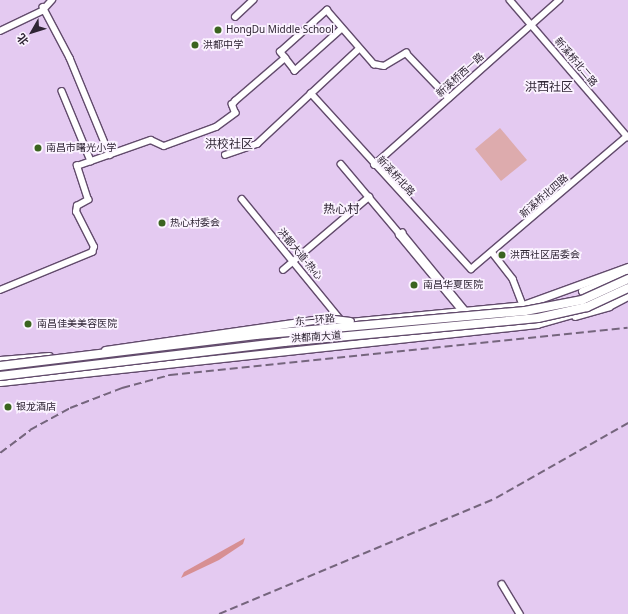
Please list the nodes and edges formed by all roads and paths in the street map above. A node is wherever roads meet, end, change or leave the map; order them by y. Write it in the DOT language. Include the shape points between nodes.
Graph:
graph roads {
  1 [pos="52,0"];
  2 [pos="253,0"];
  3 [pos="510,0"];
  4 [pos="559,0"];
  5 [pos="43,7"];
  6 [pos="235,17"];
  7 [pos="532,24"];
  8 [pos="342,30"];
  9 [pos="0,31"];
  10 [pos="359,49"];
  11 [pos="285,58"];
  12 [pos="62,91"];
  13 [pos="311,93"];
  14 [pos="449,98"];
  15 [pos="628,136"];
  16 [pos="110,155"];
  17 [pos="225,155"];
  18 [pos="91,161"];
  19 [pos="341,164"];
  20 [pos="374,165"];
  21 [pos="369,197"];
  22 [pos="242,199"];
  23 [pos="492,252"];
  24 [pos="294,260"];
  25 [pos="628,267"];
  26 [pos="471,269"];
  27 [pos="283,270"];
  28 [pos="628,273"];
  29 [pos="628,279"];
  30 [pos="628,289"];
  31 [pos="0,290"];
  32 [pos="628,296"];
  33 [pos="525,304"];
  34 [pos="609,306"];
  35 [pos="463,310"];
  36 [pos="346,321"];
  37 [pos="538,324"];
  38 [pos="0,360"];
  39 [pos="45,362"];
  40 [pos="0,365"];
  41 [pos="1,380"];
  42 [pos="502,584"];
  43 [pos="520,614"];
  1 -- 5 [label="street"];
  2 -- 6 [label="street"];
  3 -- 7 [label="street, 新溪桥北二路"];
  4 -- 7 [label="street, 新溪桥西一路"];
  5 -- 9 [label="street" via="42,11"];
  5 -- 16 [label="street" via="70,58"];
  7 -- 14 [label="street, 新溪桥西一路"];
  7 -- 15 [label="street, 新溪桥北二路"];
  8 -- 10 [label="street"];
  8 -- 11 [label="street" via="296,71"];
  8 -- 11 [label="street" via="326,10 280,52"];
  10 -- 13 [label="street"];
  10 -- 14 [label="street" via="377,66 384,66 401,53 407,54"];
  11 -- 16 [label="street" via="235,101 232,105 235,113 216,127 164,146 152,140"];
  12 -- 18 [label="street"];
  13 -- 17 [label="street" via="257,144"];
  13 -- 20 [label="street, 新溪桥北路"];
  14 -- 20 [label="street, 新溪桥西一路"];
  15 -- 23 [label="street, 新溪桥北四路"];
  16 -- 18 [label="street"];
  18 -- 31 [label="street" via="76,168 88,200 76,209 94,247 92,252"];
  19 -- 21 [label="street"];
  20 -- 26 [label="street, 新溪桥北路"];
  21 -- 24 [label="street"];
  21 -- 35 [label="street"];
  22 -- 24 [label="street, 洪都大道-热心"];
  23 -- 26 [label="street, 新溪桥北四路"];
  23 -- 33 [label="street" via="513,279"];
  24 -- 27 [label="street"];
  24 -- 36 [label="street, 洪都大道-热心"];
  25 -- 33 [label="main road, 洪都南大道"];
  28 -- 33 [label="main road" via="558,300"];
  29 -- 39 [label="highway, 东一环路, bridge" via="582,300 525,311 256,336"];
  30 -- 37 [label="main road, 洪都南大道" via="578,313"];
  30 -- 41 [label="highway, 东一环路, bridge" via="587,307 538,318 284,342"];
  32 -- 34 [label="highway"];
  33 -- 35 [label="main road, 洪都南大道"];
  34 -- 37 [label="main road"];
  35 -- 36 [label="main road, 洪都南大道"];
  36 -- 38 [label="main road, 洪都南大道" via="109,352"];
  36 -- 39 [label="main road, bridge" via="311,320 124,346"];
  37 -- 41 [label="main road, 洪都南大道"];
  39 -- 40 [label="highway, 东一环路, bridge"];
  40 -- 41 [label="street"];
  42 -- 43 [label="street"];
}
